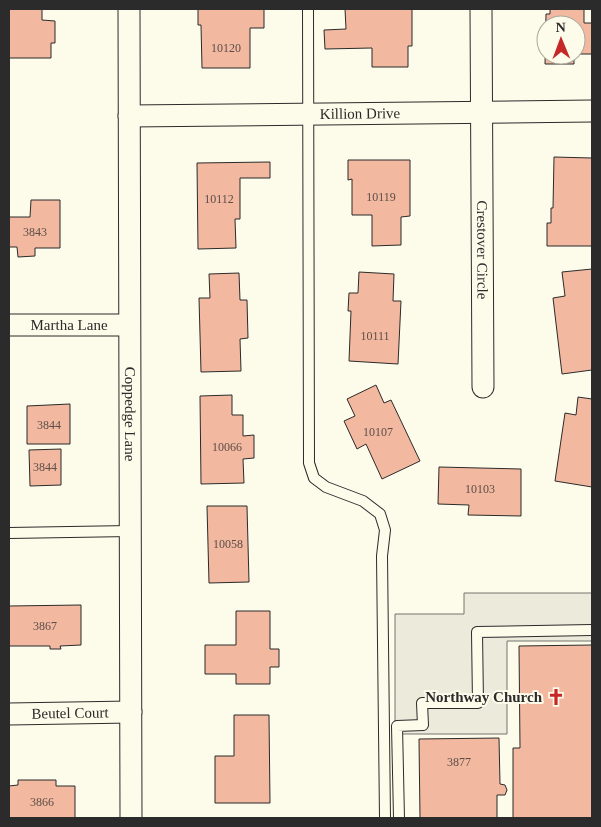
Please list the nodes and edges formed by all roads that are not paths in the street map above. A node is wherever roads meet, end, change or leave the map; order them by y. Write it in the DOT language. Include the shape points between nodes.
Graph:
graph roads {
  1 [pos="128,9"];
  2 [pos="308,9"];
  3 [pos="481,9"];
  4 [pos="592,111"];
  5 [pos="481,112"];
  6 [pos="308,114"];
  7 [pos="129,116"];
  8 [pos="9,325"];
  9 [pos="130,325"];
  10 [pos="483,387"];
  11 [pos="130,531"];
  12 [pos="9,533"];
  13 [pos="592,630"];
  14 [pos="131,712"];
  15 [pos="9,714"];
  16 [pos="131,818"];
  17 [pos="385,818"];
  18 [pos="399,818"];
  1 -- 7 [label="street, Coppedge Lane"];
  2 -- 6 [label="lane"];
  3 -- 5 [label="street, Crestover Circle"];
  4 -- 5 [label="street, Killion Drive"];
  5 -- 6 [label="street, Killion Drive"];
  5 -- 10 [label="street, Crestover Circle"];
  6 -- 7 [label="street, Killion Drive"];
  6 -- 17 [label="lane" via="309,462 314,478 326,487 363,501 380,514 385,530 382,556"];
  7 -- 9 [label="street, Coppedge Lane"];
  8 -- 9 [label="street, Martha Lane"];
  9 -- 11 [label="street, Coppedge Lane"];
  11 -- 12 [label="lane"];
  11 -- 14 [label="street, Coppedge Lane"];
  13 -- 18 [label="lane" via="477,632 478,702 422,704 423,726 397,726"];
  14 -- 15 [label="street, Beutel Court"];
  14 -- 16 [label="street, Coppedge Lane"];
}
